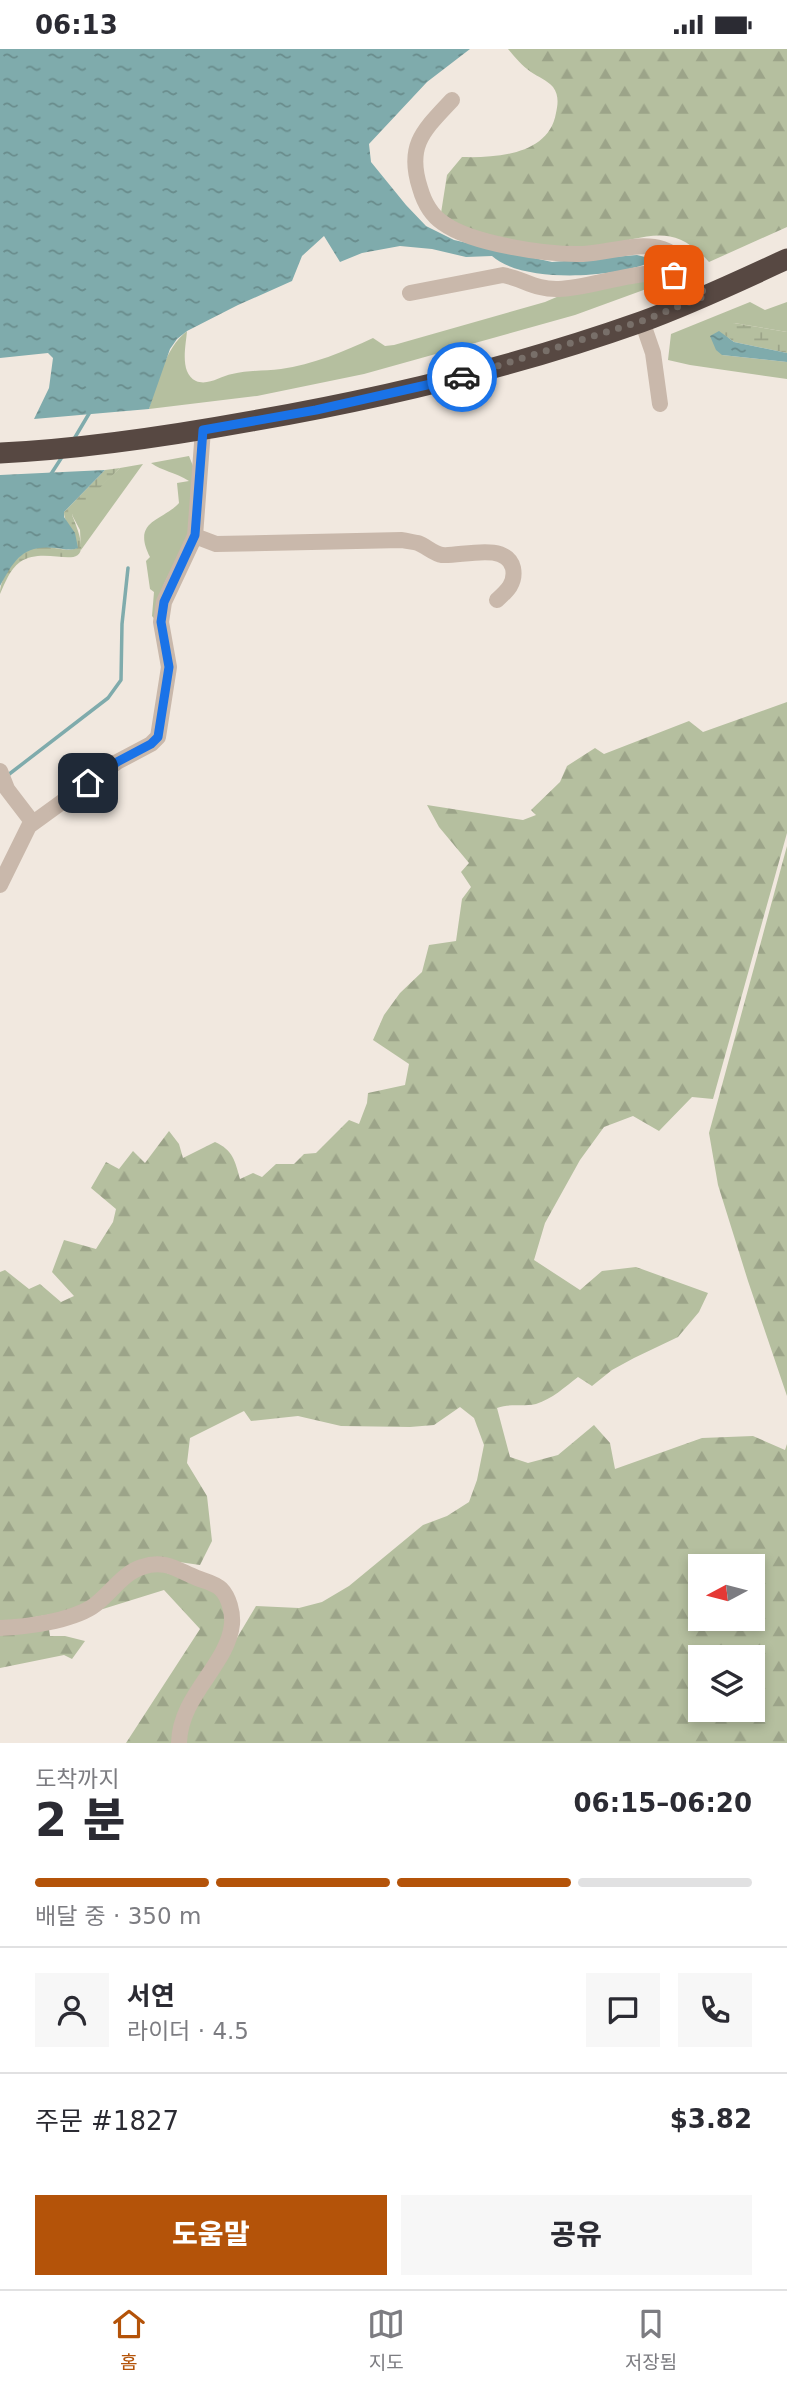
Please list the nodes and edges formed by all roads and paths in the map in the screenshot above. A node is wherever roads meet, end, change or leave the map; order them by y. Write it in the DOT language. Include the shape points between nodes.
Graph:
graph roads {
  1 [pos="452,100"];
  2 [pos="787,259"];
  3 [pos="691,280"];
  4 [pos="410,293"];
  5 [pos="707,295"];
  6 [pos="642,321"];
  7 [pos="660,404"];
  8 [pos="203,430"];
  9 [pos="0,453"];
  10 [pos="195,535"];
  11 [pos="497,600"];
  12 [pos="0,771"];
  13 [pos="33,823"];
  14 [pos="0,885"];
  15 [pos="0,1628"];
  16 [pos="179,1743"];
  1 -- 3 [label="street" via="425,128 414,169 431,213 441,222 455,231 551,254 661,248 672,253"];
  2 -- 5 [label="highway"];
  3 -- 4 [label="street" via="653,272 540,289 503,275"];
  3 -- 5 [label="street"];
  5 -- 6 [label="highway"];
  6 -- 7 [label="street" via="653,353"];
  6 -- 8 [label="highway" via="475,374"];
  8 -- 9 [label="highway"];
  8 -- 10 [label="street"];
  10 -- 11 [label="street" via="216,544 401,540 441,555 489,552 512,563 514,573 512,583"];
  10 -- 13 [label="street" via="164,602 161,622 169,667 158,737"];
  12 -- 13 [label="street" via="7,789"];
  13 -- 14 [label="street"];
  15 -- 16 [label="street" via="70,1618 93,1607 140,1567 149,1565 178,1568 221,1588 232,1624 225,1649 179,1728"];
}
